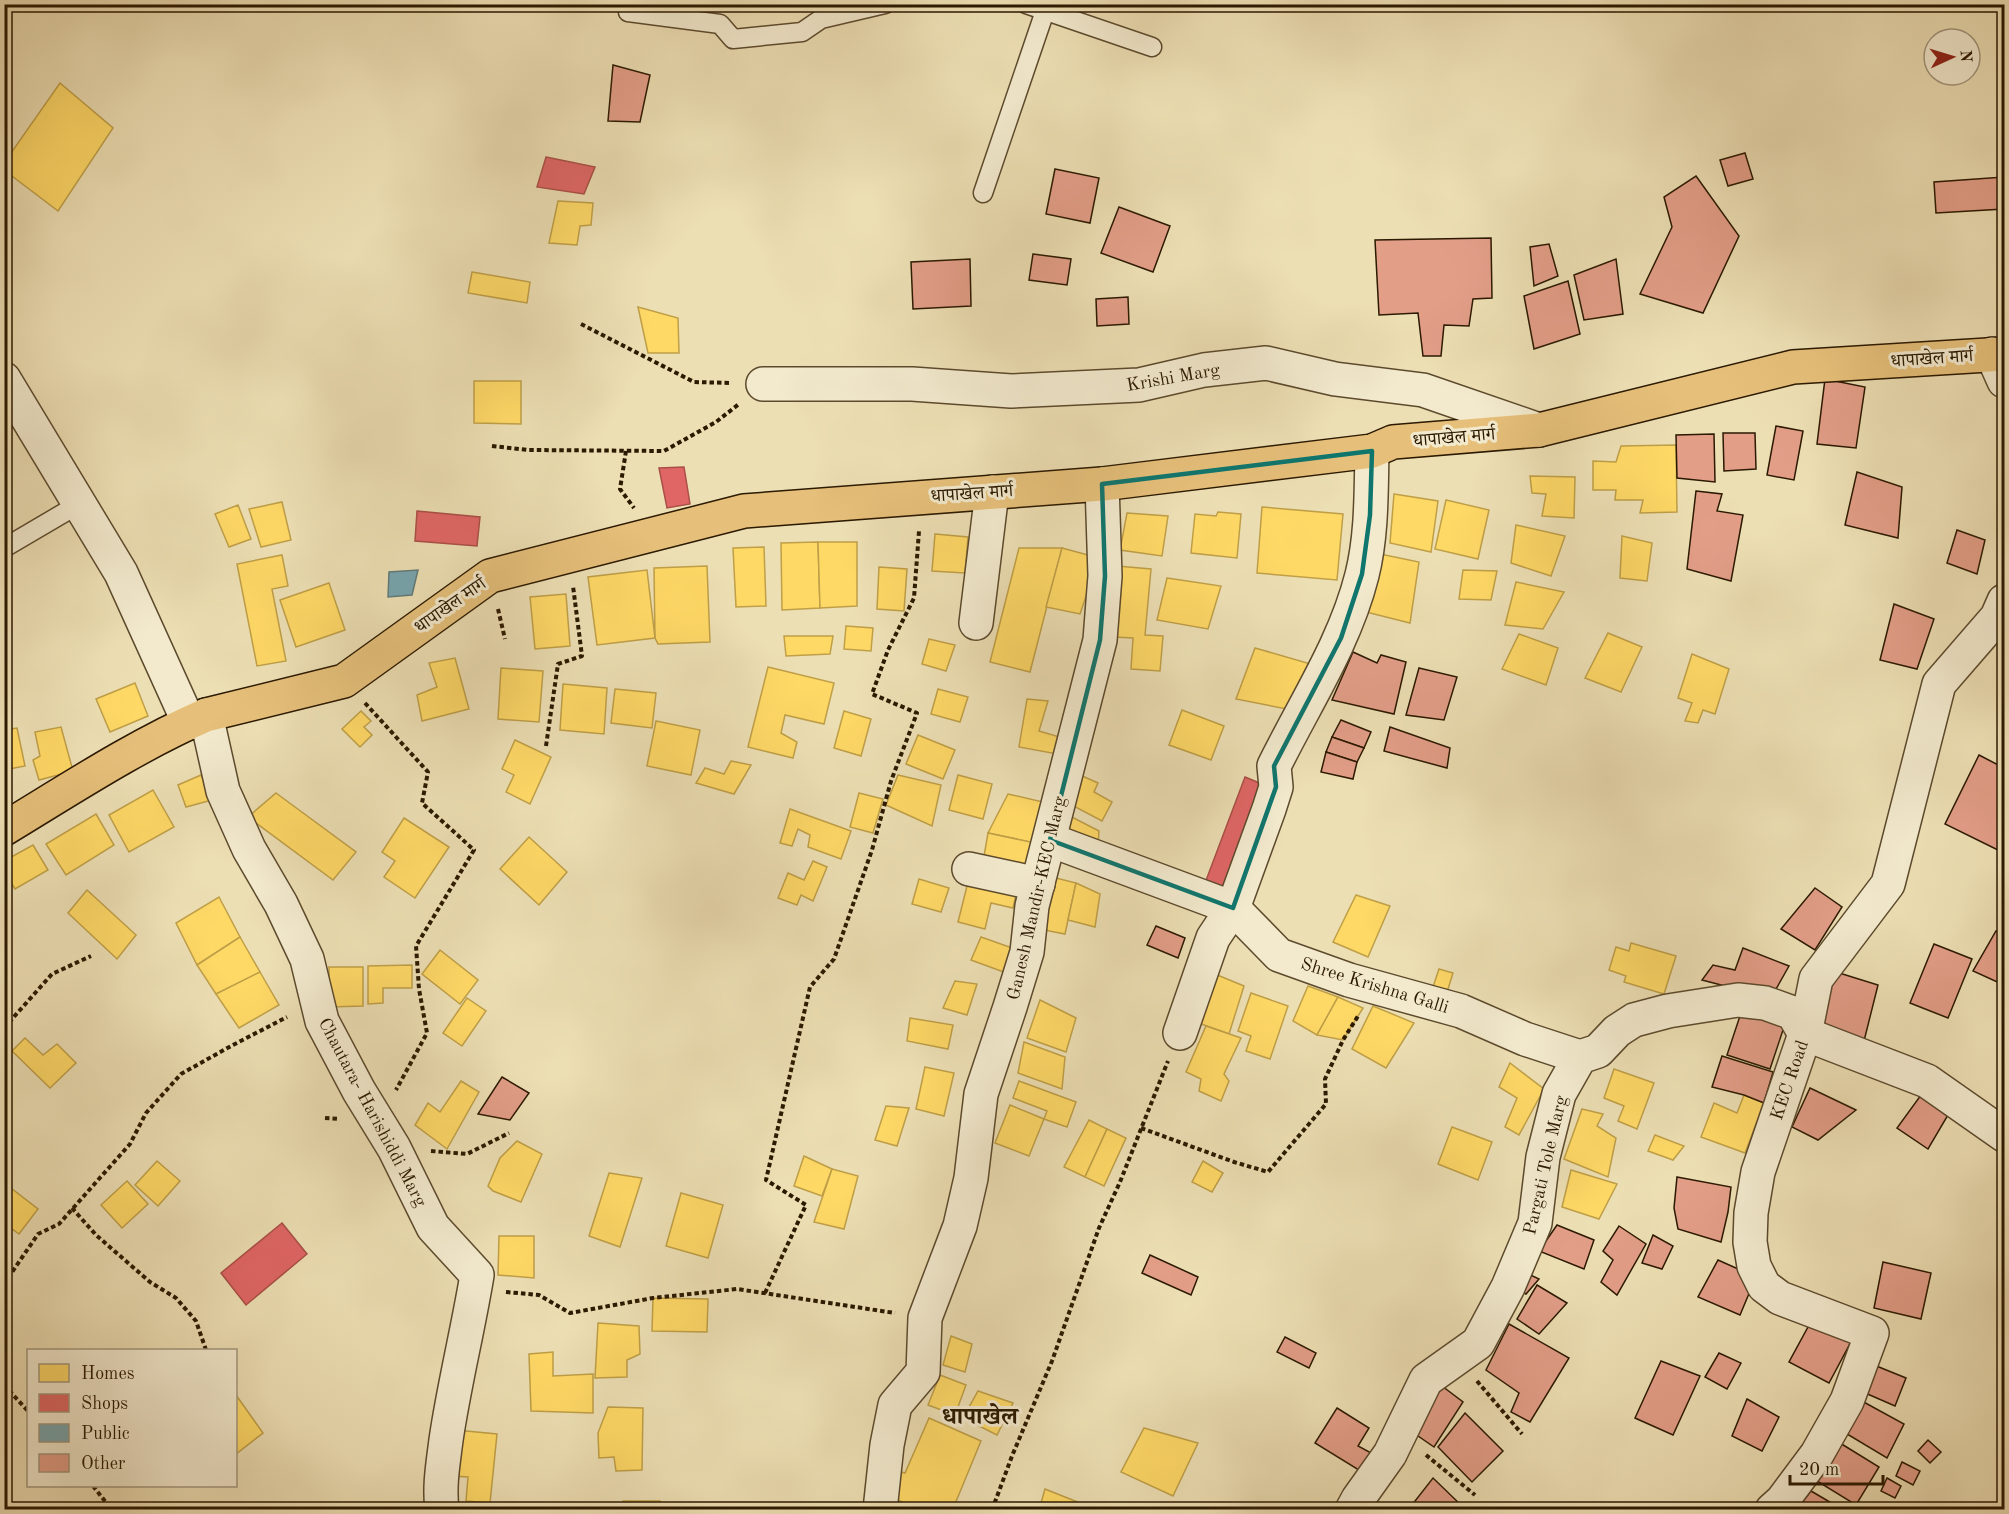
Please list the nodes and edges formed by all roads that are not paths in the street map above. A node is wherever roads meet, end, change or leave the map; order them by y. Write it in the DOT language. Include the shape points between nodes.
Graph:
graph roads {
  1 [pos="630,4"];
  2 [pos="885,4"];
  3 [pos="1026,4"];
  4 [pos="1045,11"];
  5 [pos="1152,47"];
  6 [pos="983,194"];
  7 [pos="2000,363"];
  8 [pos="4,379"];
  9 [pos="763,384"];
  10 [pos="1539,430"];
  11 [pos="1372,452"];
  12 [pos="1102,484"];
  13 [pos="992,492"];
  14 [pos="79,504"];
  15 [pos="4,548"];
  16 [pos="2004,601"];
  17 [pos="976,623"];
  18 [pos="197,719"];
  19 [pos="4,829"];
  20 [pos="1050,840"];
  21 [pos="969,869"];
  22 [pos="1038,884"];
  23 [pos="1233,908"];
  24 [pos="1180,1033"];
  25 [pos="1805,1034"];
  26 [pos="1580,1057"];
  27 [pos="2004,1135"];
  28 [pos="442,1509"];
  29 [pos="880,1509"];
  30 [pos="1352,1509"];
  31 [pos="1772,1509"];
  1 -- 2 [label="lane" via="628,12 720,24 733,39 802,32 821,19"];
  3 -- 4 [label="lane"];
  4 -- 5 [label="lane"];
  4 -- 6 [label="lane"];
  7 -- 10 [label="main road, धापाखेल मार्ग" via="1793,367"];
  8 -- 14 [label="street, Chautara- Harishiddi Marg"];
  9 -- 10 [label="street, Krishi Marg" via="912,384 1011,391 1139,385 1204,370 1266,363 1335,380 1423,390"];
  10 -- 11 [label="main road, धापाखेल मार्ग" via="1394,442"];
  11 -- 12 [label="main road, धापाखेल मार्ग"];
  11 -- 23 [label="street" via="1371,515 1362,574 1341,638 1274,766 1276,787"];
  12 -- 13 [label="main road, धापाखेल मार्ग"];
  12 -- 20 [label="street, Ganesh Mandir-KEC Marg" via="1105,576 1100,640"];
  13 -- 17 [label="street"];
  13 -- 18 [label="main road, धापाखेल मार्ग" via="744,511 490,576 344,681"];
  14 -- 15 [label="lane"];
  14 -- 18 [label="street, Chautara- Harishiddi Marg" via="121,573"];
  16 -- 25 [label="street, KEC Road" via="1997,617 1940,684 1888,884 1816,979"];
  18 -- 19 [label="main road, धापाखेल मार्ग" via="118,759"];
  18 -- 28 [label="street, Chautara- Harishiddi Marg" via="249,849 307,959 322,1021 394,1148 433,1227 477,1275 451,1406 440,1490"];
  20 -- 22 [label="street, Ganesh Mandir-KEC Marg"];
  20 -- 23 [label="street, Shree Krishna Galli"];
  21 -- 22 [label="street"];
  22 -- 29 [label="street, Ganesh Mandir-KEC Marg" via="1027,952 981,1094 971,1178 960,1226 925,1318 923,1372 895,1405"];
  23 -- 24 [label="street" via="1213,938"];
  23 -- 26 [label="street, Shree Krishna Galli" via="1279,955 1349,980 1461,1011 1525,1039"];
  25 -- 26 [label="street" via="1792,1013 1765,1003 1738,1000 1634,1020 1598,1051"];
  25 -- 27 [label="street" via="1927,1081"];
  25 -- 31 [label="street, KEC Road" via="1758,1172 1751,1213 1754,1266 1764,1286 1780,1298 1872,1333 1847,1401 1816,1454"];
  26 -- 30 [label="street, Pargati Tole Marg" via="1558,1094 1543,1157 1535,1223 1508,1287 1478,1343 1426,1380 1390,1454"];
}
